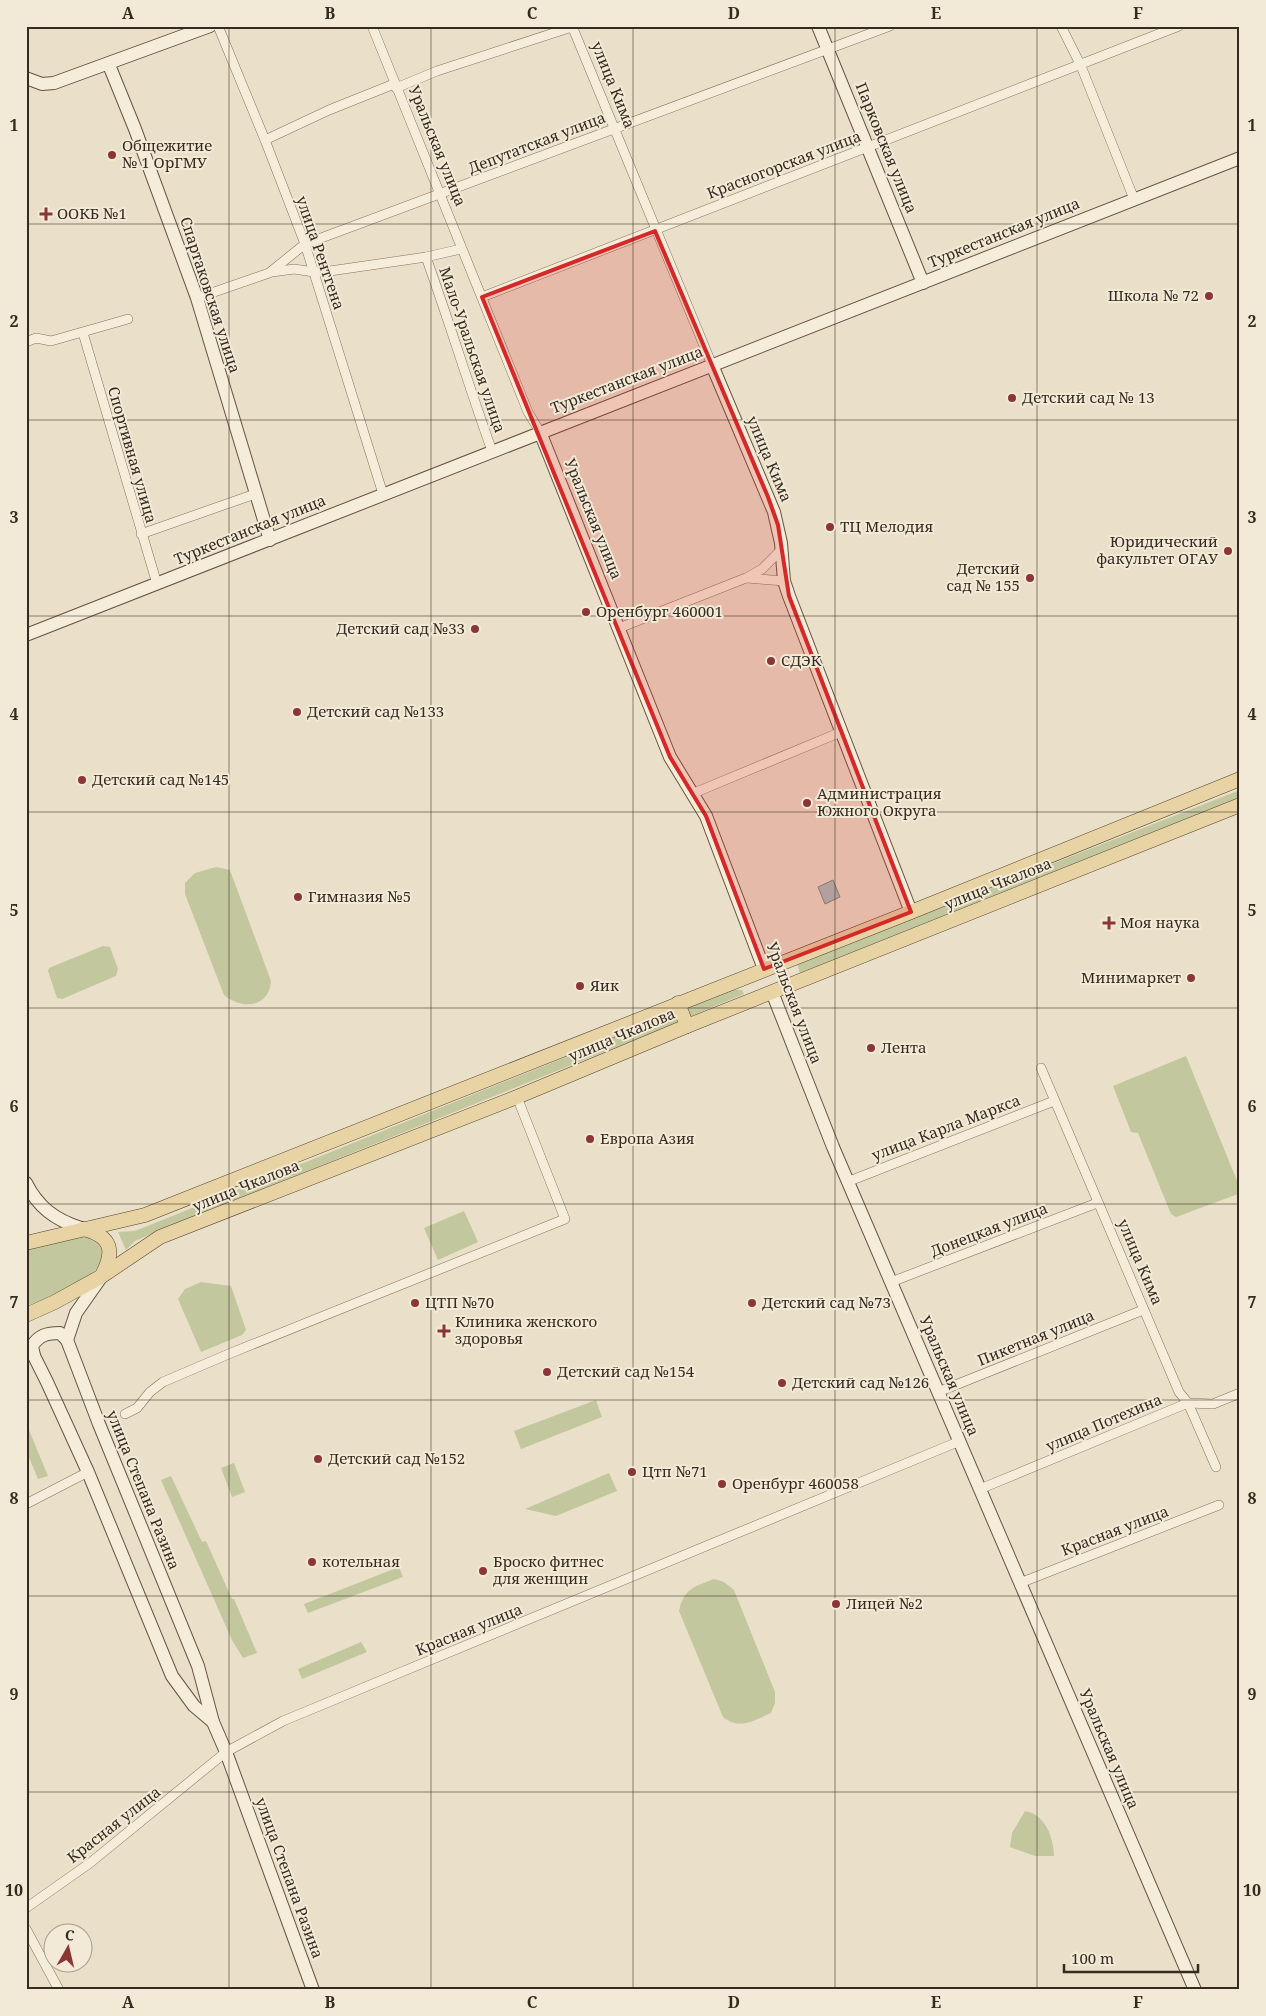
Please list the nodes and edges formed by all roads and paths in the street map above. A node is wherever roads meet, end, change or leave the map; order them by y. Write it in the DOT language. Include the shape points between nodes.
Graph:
graph roads {
  1 [pos="210,26"];
  2 [pos="218,26"];
  3 [pos="372,26"];
  4 [pos="818,26"];
  5 [pos="890,26"];
  6 [pos="1061,26"];
  7 [pos="1179,26"];
  8 [pos="572,27"];
  9 [pos="828,50"];
  10 [pos="109,64"];
  11 [pos="1081,66"];
  12 [pos="26,78"];
  13 [pos="395,86"];
  14 [pos="613,129"];
  15 [pos="265,140"];
  16 [pos="868,147"];
  17 [pos="1240,158"];
  18 [pos="440,195"];
  19 [pos="1134,199"];
  20 [pos="655,231"];
  21 [pos="305,244"];
  22 [pos="461,249"];
  23 [pos="426,257"];
  24 [pos="314,272"];
  25 [pos="269,273"];
  26 [pos="923,283"];
  27 [pos="197,298"];
  28 [pos="482,298"];
  29 [pos="128,319"];
  30 [pos="82,333"];
  31 [pos="26,342"];
  32 [pos="712,365"];
  33 [pos="540,432"];
  34 [pos="492,451"];
  35 [pos="255,494"];
  36 [pos="383,494"];
  37 [pos="141,534"];
  38 [pos="270,540"];
  39 [pos="782,550"];
  40 [pos="746,578"];
  41 [pos="784,581"];
  42 [pos="157,584"];
  43 [pos="619,628"];
  44 [pos="27,633"];
  45 [pos="841,732"];
  46 [pos="1240,779"];
  47 [pos="694,793"];
  48 [pos="1240,805"];
  49 [pos="911,912"];
  50 [pos="764,969"];
  51 [pos="772,992"];
  52 [pos="678,1003"];
  53 [pos="687,1026"];
  54 [pos="1041,1068"];
  55 [pos="516,1097"];
  56 [pos="1054,1101"];
  57 [pos="26,1182"];
  58 [pos="848,1182"];
  59 [pos="1097,1203"];
  60 [pos="81,1228"];
  61 [pos="26,1243"];
  62 [pos="102,1276"];
  63 [pos="891,1282"];
  64 [pos="1143,1310"];
  65 [pos="26,1315"];
  66 [pos="68,1340"];
  67 [pos="30,1354"];
  68 [pos="938,1392"];
  69 [pos="1240,1393"];
  70 [pos="1188,1403"];
  71 [pos="125,1414"];
  72 [pos="960,1441"];
  73 [pos="1216,1467"];
  74 [pos="88,1472"];
  75 [pos="980,1489"];
  76 [pos="26,1504"];
  77 [pos="1220,1505"];
  78 [pos="1020,1583"];
  79 [pos="213,1722"];
  80 [pos="226,1752"];
  81 [pos="26,1908"];
  82 [pos="26,1929"];
  83 [pos="58,1989"];
  84 [pos="313,1990"];
  85 [pos="1195,1990"];
  1 -- 10 [label="street"];
  2 -- 15 [label="street, улица Рентгена"];
  3 -- 13 [label="street, Уральская улица"];
  4 -- 9 [label="street, Парковская улица"];
  5 -- 9 [label="street, Депутатская улица"];
  6 -- 11 [label="street"];
  7 -- 11 [label="street, Красногорская улица"];
  8 -- 13 [label="street"];
  8 -- 14 [label="street, улица Кима"];
  9 -- 14 [label="street, Депутатская улица"];
  9 -- 16 [label="street, Парковская улица"];
  10 -- 12 [label="street" via="54,83 42,84"];
  10 -- 27 [label="street, Спартаковская улица"];
  11 -- 16 [label="street, Красногорская улица"];
  11 -- 19 [label="street"];
  13 -- 15 [label="street" via="329,110"];
  13 -- 18 [label="street, Уральская улица"];
  14 -- 18 [label="street, Депутатская улица"];
  14 -- 20 [label="street, улица Кима"];
  15 -- 21 [label="street, улица Рентгена"];
  16 -- 20 [label="street, Красногорская улица"];
  16 -- 26 [label="street, Парковская улица"];
  17 -- 19 [label="street, Туркестанская улица"];
  18 -- 21 [label="street, Депутатская улица"];
  18 -- 22 [label="street, Уральская улица"];
  19 -- 26 [label="street, Туркестанская улица"];
  20 -- 28 [label="street, Красногорская улица"];
  20 -- 32 [label="street, улица Кима"];
  21 -- 24 [label="street, улица Рентгена"];
  21 -- 25 [label="street"];
  22 -- 23 [label="street"];
  22 -- 28 [label="street, Уральская улица"];
  23 -- 24 [label="street"];
  23 -- 34 [label="street, Мало-Уральская улица"];
  24 -- 25 [label="street" via="294,269"];
  24 -- 36 [label="street, улица Рентгена"];
  25 -- 27 [label="street"];
  26 -- 32 [label="street, Туркестанская улица"];
  27 -- 35 [label="street, Спартаковская улица"];
  28 -- 33 [label="street, Уральская улица" via="528,412"];
  29 -- 30 [label="street"];
  30 -- 31 [label="street" via="51,341 36,338"];
  30 -- 37 [label="street, Спортивная улица"];
  32 -- 33 [label="street, Туркестанская улица"];
  32 -- 39 [label="street, улица Кима" via="768,497"];
  33 -- 34 [label="street, Туркестанская улица"];
  33 -- 43 [label="street, Уральская улица"];
  34 -- 36 [label="street, Туркестанская улица"];
  35 -- 37 [label="street"];
  35 -- 38 [label="street, Спартаковская улица"];
  36 -- 38 [label="street, Туркестанская улица"];
  37 -- 42 [label="street, Спортивная улица"];
  38 -- 42 [label="street, Туркестанская улица"];
  39 -- 40 [label="street" via="762,569"];
  39 -- 41 [label="street, улица Кима"];
  40 -- 41 [label="street"];
  40 -- 43 [label="street"];
  41 -- 45 [label="street, улица Кима"];
  42 -- 44 [label="street, Туркестанская улица"];
  43 -- 47 [label="street, Уральская улица" via="670,756"];
  45 -- 47 [label="street"];
  45 -- 49 [label="street, улица Кима"];
  46 -- 49 [label="main road, улица Чкалова"];
  47 -- 50 [label="street, Уральская улица" via="706,816"];
  48 -- 51 [label="main road, улица Чкалова"];
  49 -- 50 [label="main road, улица Чкалова"];
  50 -- 51 [label="main road, Уральская улица"];
  50 -- 52 [label="main road, улица Чкалова"];
  51 -- 53 [label="main road, улица Чкалова"];
  51 -- 58 [label="street, Уральская улица"];
  52 -- 53 [label="main road"];
  52 -- 60 [label="main road, улица Чкалова" via="145,1215"];
  53 -- 55 [label="main road, улица Чкалова"];
  54 -- 56 [label="street, улица Кима"];
  55 -- 62 [label="main road, улица Чкалова" via="160,1237"];
  55 -- 71 [label="street" via="565,1219 162,1382 137,1408"];
  56 -- 58 [label="street, улица Карла Маркса"];
  56 -- 59 [label="street, улица Кима"];
  57 -- 60 [label="street" via="45,1211"];
  58 -- 63 [label="street, Уральская улица"];
  59 -- 63 [label="street, Донецкая улица"];
  59 -- 64 [label="street, улица Кима"];
  60 -- 61 [label="main road, улица Чкалова"];
  60 -- 62 [label="main road" via="102,1235 108,1243 110,1254"];
  62 -- 65 [label="main road, улица Чкалова"];
  62 -- 66 [label="street" via="76,1314"];
  63 -- 68 [label="street, Уральская улица"];
  64 -- 68 [label="street, Пикетная улица"];
  64 -- 70 [label="street, улица Кима" via="1179,1392"];
  66 -- 67 [label="street" via="60,1333 48,1333 36,1340"];
  66 -- 79 [label="street, улица Степана Разина" via="198,1666"];
  67 -- 74 [label="street, улица Степана Разина"];
  68 -- 72 [label="street, Уральская улица"];
  69 -- 70 [label="street, улица Потехина" via="1213,1404"];
  70 -- 73 [label="street, улица Кима"];
  70 -- 75 [label="street, улица Потехина"];
  72 -- 75 [label="street, Уральская улица"];
  72 -- 80 [label="street, Красная улица" via="283,1721"];
  74 -- 76 [label="street"];
  74 -- 79 [label="street, улица Степана Разина" via="172,1676 194,1706"];
  75 -- 78 [label="street, Уральская улица"];
  77 -- 78 [label="street, Красная улица"];
  78 -- 85 [label="street, Уральская улица"];
  79 -- 80 [label="street, улица Степана Разина"];
  80 -- 81 [label="street, Красная улица" via="90,1863"];
  80 -- 84 [label="street, улица Степана Разина"];
  82 -- 83 [label="street"];
}
